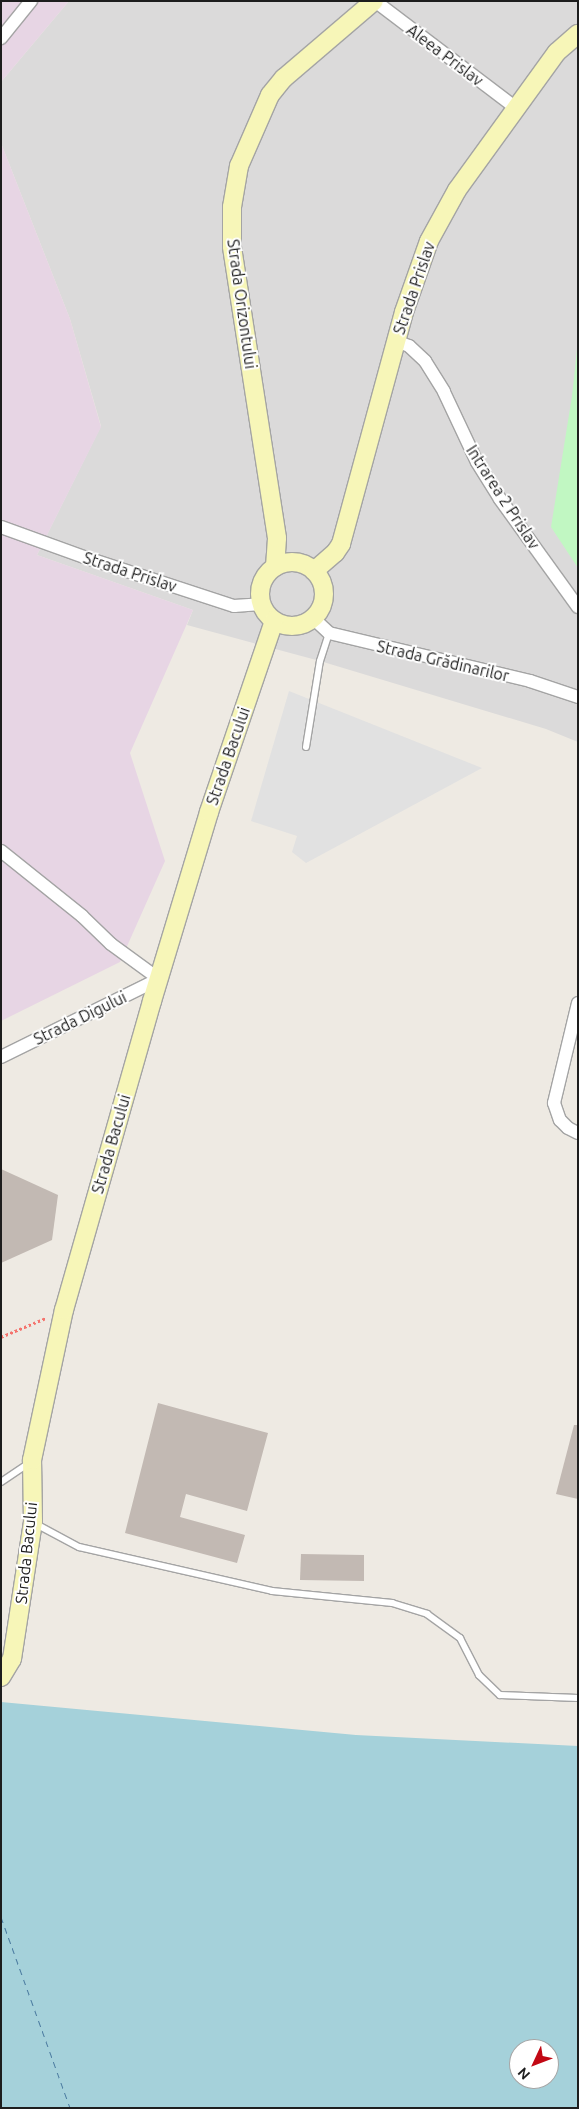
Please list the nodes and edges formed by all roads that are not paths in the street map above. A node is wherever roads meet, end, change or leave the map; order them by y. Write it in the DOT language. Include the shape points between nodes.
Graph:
graph roads {
  1 [pos="31,1"];
  2 [pos="374,1"];
  3 [pos="578,34"];
  4 [pos="1,38"];
  5 [pos="516,108"];
  6 [pos="396,341"];
  7 [pos="1,527"];
  8 [pos="275,567"];
  9 [pos="314,572"];
  10 [pos="261,604"];
  11 [pos="578,607"];
  12 [pos="313,618"];
  13 [pos="274,621"];
  14 [pos="329,633"];
  15 [pos="578,697"];
  16 [pos="306,747"];
  17 [pos="1,851"];
  18 [pos="158,979"];
  19 [pos="578,1003"];
  20 [pos="1,1057"];
  21 [pos="578,1133"];
  22 [pos="32,1460"];
  23 [pos="1,1482"];
  24 [pos="32,1522"];
  25 [pos="1,1677"];
  26 [pos="578,1698"];
  1 -- 4 [label="street"];
  2 -- 5 [label="street, Aleea Prislav"];
  2 -- 8 [label="street, Strada Orizontului" via="284,78 270,95 239,166 232,207 232,246 277,538"];
  3 -- 5 [label="street, Strada Prislav" via="557,52"];
  5 -- 6 [label="street, Strada Prislav" via="457,190 429,240"];
  6 -- 9 [label="street, Strada Prislav" via="341,544"];
  6 -- 11 [label="street, Intrarea 2 Prislav" via="409,346 425,361 482,469"];
  7 -- 10 [label="street, Strada Prislav" via="84,558 234,606"];
  8 -- 9 [label="street" via="295,563"];
  8 -- 10 [label="street" via="262,583"];
  9 -- 12 [label="street" via="320,580 323,595 320,610"];
  10 -- 13 [label="street"];
  12 -- 13 [label="street" via="294,626"];
  12 -- 14 [label="street, Strada Grădinarilor"];
  13 -- 18 [label="street, Strada Bacului" via="209,812"];
  14 -- 15 [label="street, Strada Grădinarilor" via="530,681"];
  14 -- 16 [label="lane" via="320,661"];
  17 -- 18 [label="street" via="82,916 111,944"];
  18 -- 20 [label="street, Strada Digului"];
  18 -- 22 [label="street, Strada Bacului" via="64,1310"];
  19 -- 21 [label="street" via="554,1104 560,1120"];
  22 -- 23 [label="lane"];
  22 -- 24 [label="street, Strada Bacului"];
  24 -- 25 [label="street, Strada Bacului" via="12,1659"];
  24 -- 26 [label="lane" via="79,1547 272,1591 392,1603 428,1614 460,1638 479,1675 500,1696"];
}
